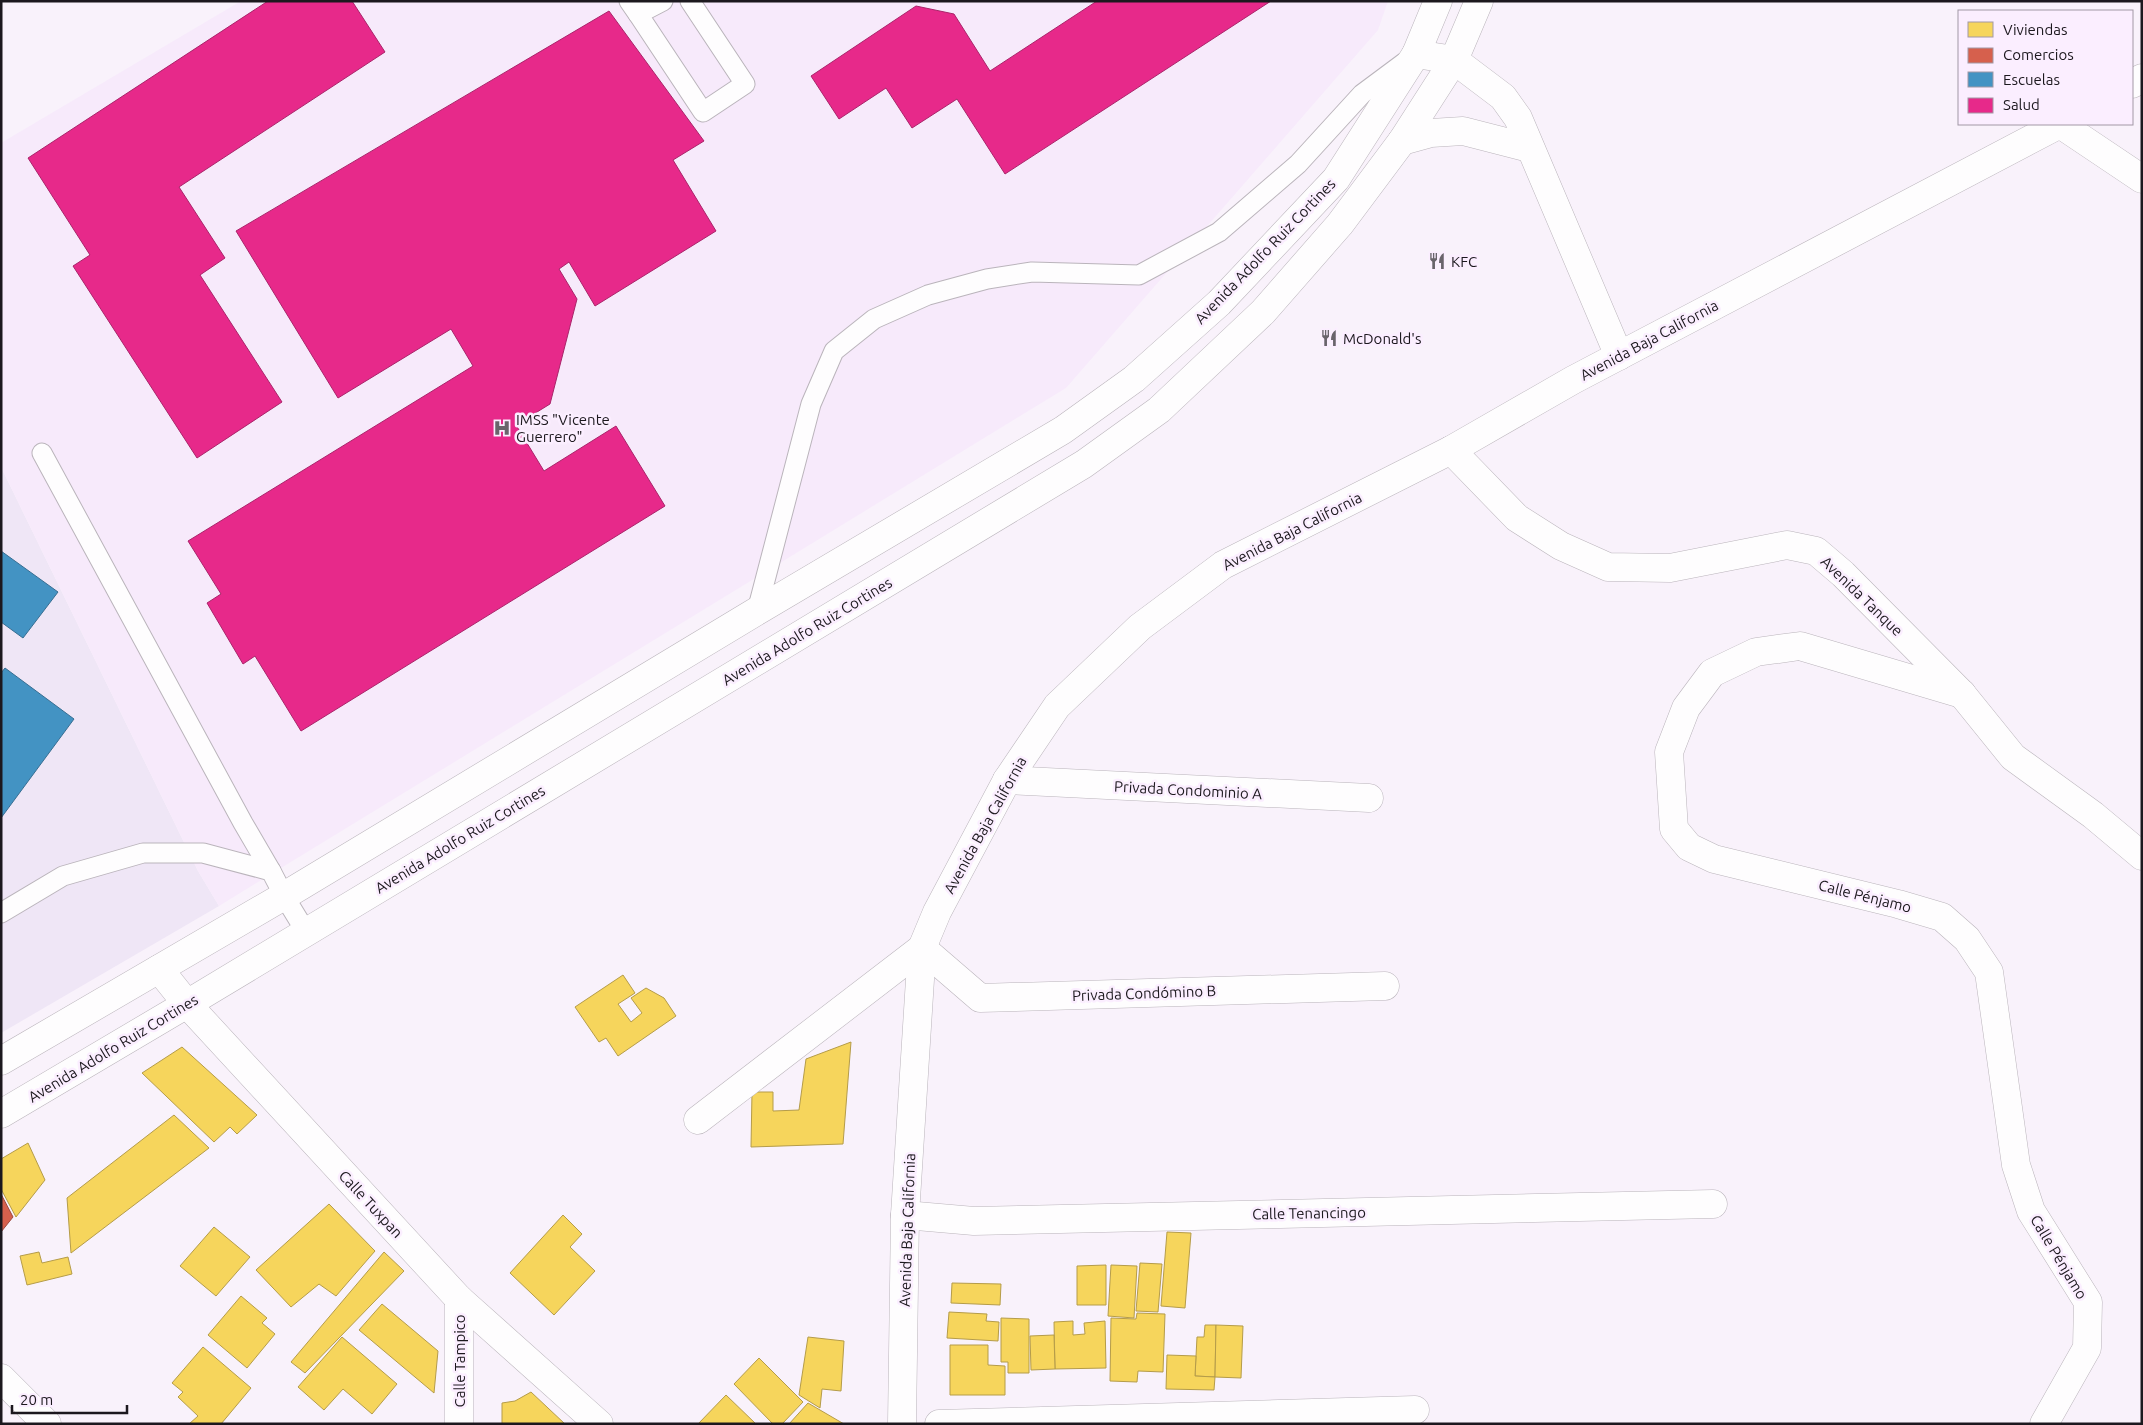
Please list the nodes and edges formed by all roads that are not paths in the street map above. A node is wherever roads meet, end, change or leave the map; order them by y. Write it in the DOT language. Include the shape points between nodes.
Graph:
graph roads {
  1 [pos="662,1"];
  2 [pos="690,1"];
  3 [pos="1438,1"];
  4 [pos="1479,1"];
  5 [pos="633,8"];
  6 [pos="1416,54"];
  7 [pos="1454,60"];
  8 [pos="2058,125"];
  9 [pos="2061,125"];
  10 [pos="1402,140"];
  11 [pos="1530,148"];
  12 [pos="2142,179"];
  13 [pos="1619,356"];
  14 [pos="1451,450"];
  15 [pos="42,453"];
  16 [pos="757,611"];
  17 [pos="1962,694"];
  18 [pos="1007,780"];
  19 [pos="1370,798"];
  20 [pos="2142,856"];
  21 [pos="271,871"];
  22 [pos="284,896"];
  23 [pos="1,913"];
  24 [pos="306,932"];
  25 [pos="922,948"];
  26 [pos="159,969"];
  27 [pos="1385,986"];
  28 [pos="187,1004"];
  29 [pos="1,1061"];
  30 [pos="1,1114"];
  31 [pos="698,1120"];
  32 [pos="1713,1204"];
  33 [pos="905,1215"];
  34 [pos="459,1299"];
  35 [pos="1,1378"];
  36 [pos="1415,1410"];
  37 [pos="47,1424"];
  38 [pos="459,1424"];
  39 [pos="599,1424"];
  40 [pos="902,1424"];
  41 [pos="938,1424"];
  42 [pos="2044,1424"];
  1 -- 5 [label="lane"];
  2 -- 5 [label="lane" via="745,84 703,112"];
  3 -- 6 [label="main road, Avenida Adolfo Ruiz Cortines"];
  4 -- 7 [label="main road, Avenida Adolfo Ruiz Cortines"];
  6 -- 7 [label="main road"];
  6 -- 16 [label="main road, Avenida Adolfo Ruiz Cortines" via="1336,178 1219,303 1134,379 1063,430"];
  6 -- 16 [label="lane" via="1362,94 1298,164 1219,232 1139,275 1032,272 987,279 928,296 874,318 834,352 811,404"];
  7 -- 10 [label="main road, Avenida Adolfo Ruiz Cortines"];
  7 -- 11 [label="main road" via="1503,97 1518,118"];
  8 -- 13 [label="main road, Avenida Baja California"];
  9 -- 12 [label="main road"];
  10 -- 11 [label="main road" via="1431,133 1463,131"];
  10 -- 24 [label="main road, Avenida Adolfo Ruiz Cortines" via="1340,224 1263,312 1159,410 1099,453"];
  11 -- 13 [label="main road"];
  13 -- 14 [label="main road, Avenida Baja California"];
  14 -- 17 [label="main road, Avenida Tanque" via="1518,518 1562,546 1608,567 1670,568 1786,545 1816,552 1843,574"];
  14 -- 18 [label="main road, Avenida Baja California" via="1222,565 1140,627 1057,706"];
  15 -- 21 [label="lane"];
  16 -- 22 [label="main road, Avenida Adolfo Ruiz Cortines"];
  17 -- 20 [label="main road, Avenida Tanque" via="2013,757"];
  17 -- 42 [label="main road, Calle Pénjamo" via="1800,646 1756,652 1712,673 1686,708 1670,752 1674,828 1689,847 1714,859 1942,917 1967,939 1989,972 2016,1165 2031,1211 2088,1302 2087,1348"];
  18 -- 19 [label="main road, Privada Condominio A"];
  18 -- 25 [label="main road, Avenida Baja California" via="937,912"];
  21 -- 22 [label="lane"];
  21 -- 23 [label="lane" via="203,853 143,853 63,876"];
  22 -- 24 [label="lane"];
  22 -- 26 [label="main road, Avenida Adolfo Ruiz Cortines"];
  24 -- 28 [label="main road, Avenida Adolfo Ruiz Cortines"];
  25 -- 27 [label="main road, Privada Condómino B" via="980,998"];
  25 -- 31 [label="main road"];
  25 -- 33 [label="main road, Avenida Baja California"];
  26 -- 28 [label="main road, Calle Tuxpan"];
  26 -- 29 [label="main road, Avenida Adolfo Ruiz Cortines"];
  28 -- 30 [label="main road, Avenida Adolfo Ruiz Cortines"];
  28 -- 34 [label="main road, Calle Tuxpan"];
  32 -- 33 [label="main road, Calle Tenancingo" via="984,1220"];
  33 -- 40 [label="main road, Avenida Baja California"];
  34 -- 38 [label="main road, Calle Tampico"];
  34 -- 39 [label="main road, Calle Tuxpan"];
  35 -- 37 [label="main road"];
  36 -- 41 [label="main road"];
}
